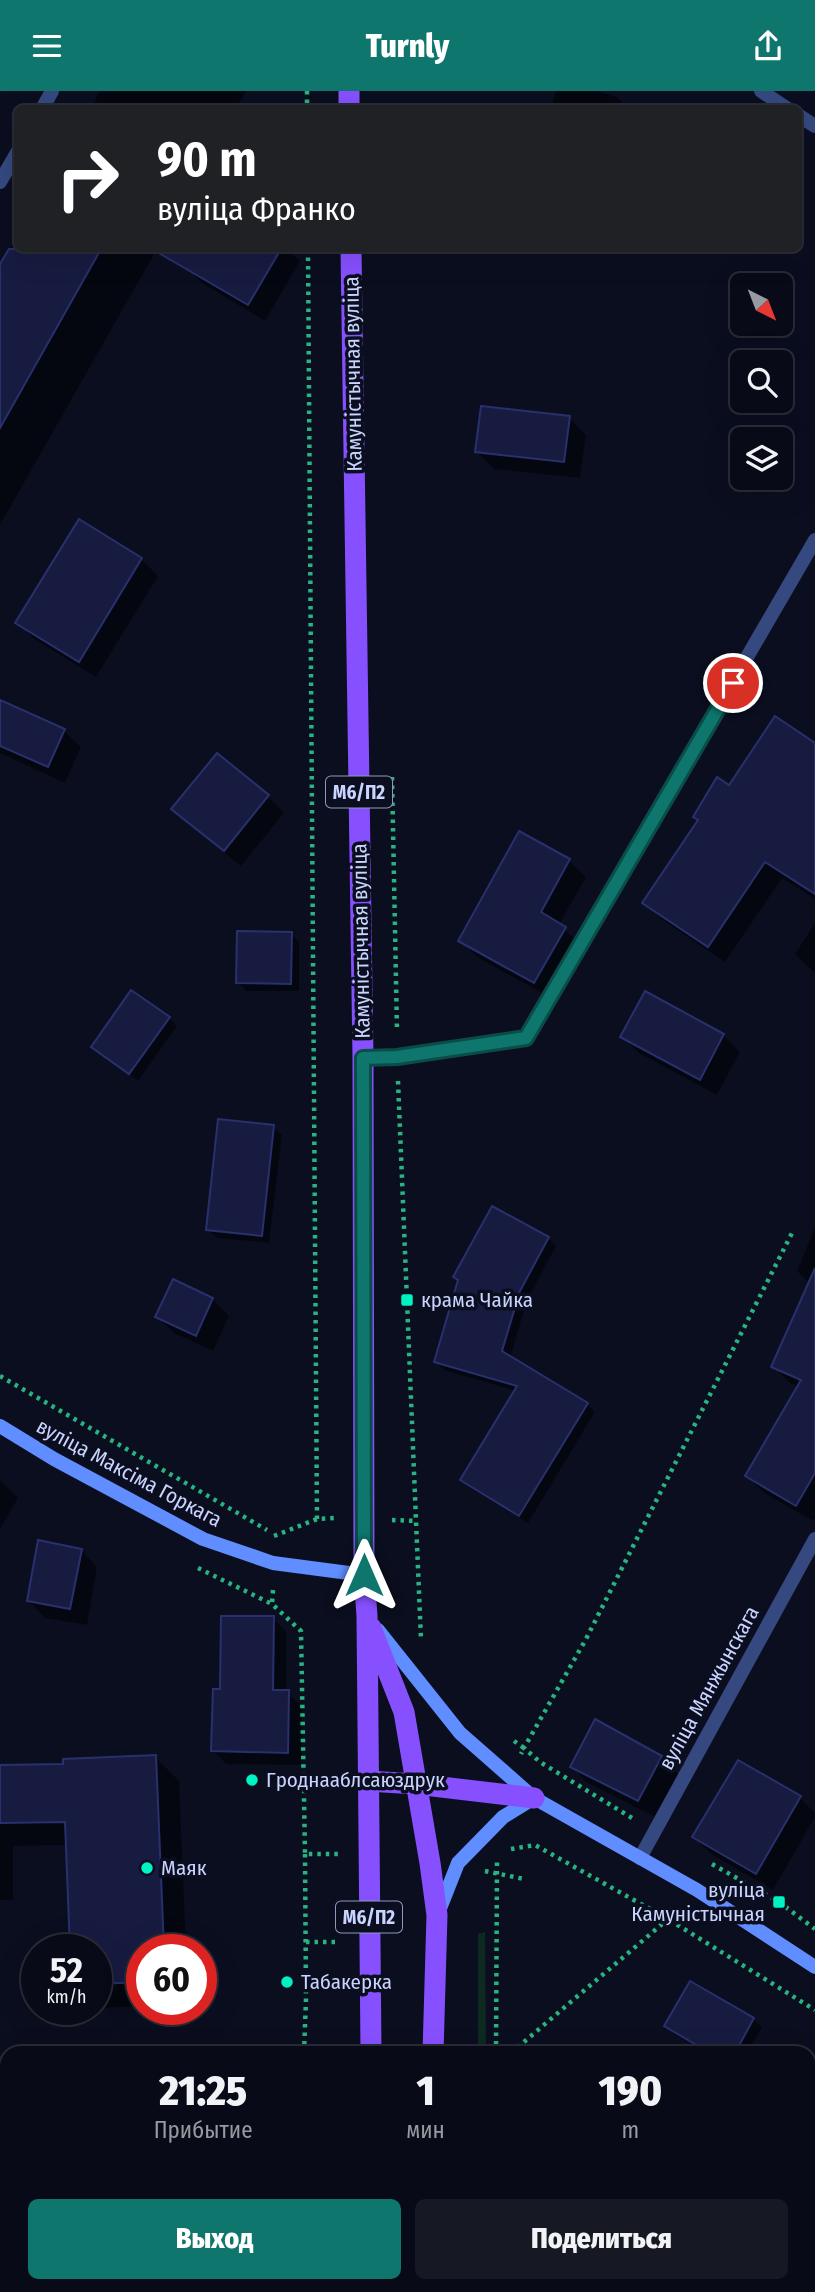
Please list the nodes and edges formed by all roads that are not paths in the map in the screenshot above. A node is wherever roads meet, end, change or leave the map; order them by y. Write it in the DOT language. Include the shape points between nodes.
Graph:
graph roads {
  1 [pos="761,91"];
  2 [pos="782,105"];
  3 [pos="14,158"];
  4 [pos="0,181"];
  5 [pos="351,252"];
  6 [pos="815,540"];
  7 [pos="363,1058"];
  8 [pos="0,1426"];
  9 [pos="815,1539"];
  10 [pos="364,1575"];
  11 [pos="367,1616"];
  12 [pos="368,1780"];
  13 [pos="416,1784"];
  14 [pos="534,1798"];
  15 [pos="640,1858"];
  16 [pos="437,1915"];
  17 [pos="815,1967"];
  18 [pos="371,2046"];
  19 [pos="433,2046"];
  1 -- 2 [label="street"];
  3 -- 4 [label="street"];
  5 -- 7 [label="main road, Камуністычная вуліца / М6/П2"];
  6 -- 7 [label="street" via="526,1038"];
  7 -- 10 [label="main road, Камуністычная вуліца / М6/П2"];
  8 -- 10 [label="street, вуліца Максіма Горкага" via="203,1539 273,1563"];
  9 -- 15 [label="street, вуліца Мянжынскага"];
  10 -- 11 [label="main road, Камуністычная вуліца / М6/П2"];
  11 -- 12 [label="main road, Камуністычная вуліца / М6/П2"];
  11 -- 13 [label="main road, М6/П2" via="404,1712"];
  11 -- 14 [label="street" via="460,1733"];
  12 -- 13 [label="main road"];
  12 -- 18 [label="main road, Камуністычная вуліца / М6/П2"];
  13 -- 14 [label="main road"];
  13 -- 16 [label="main road, М6/П2"];
  14 -- 15 [label="street"];
  14 -- 16 [label="street" via="503,1817 458,1863"];
  15 -- 17 [label="street"];
  16 -- 19 [label="main road, М6/П2"];
}
